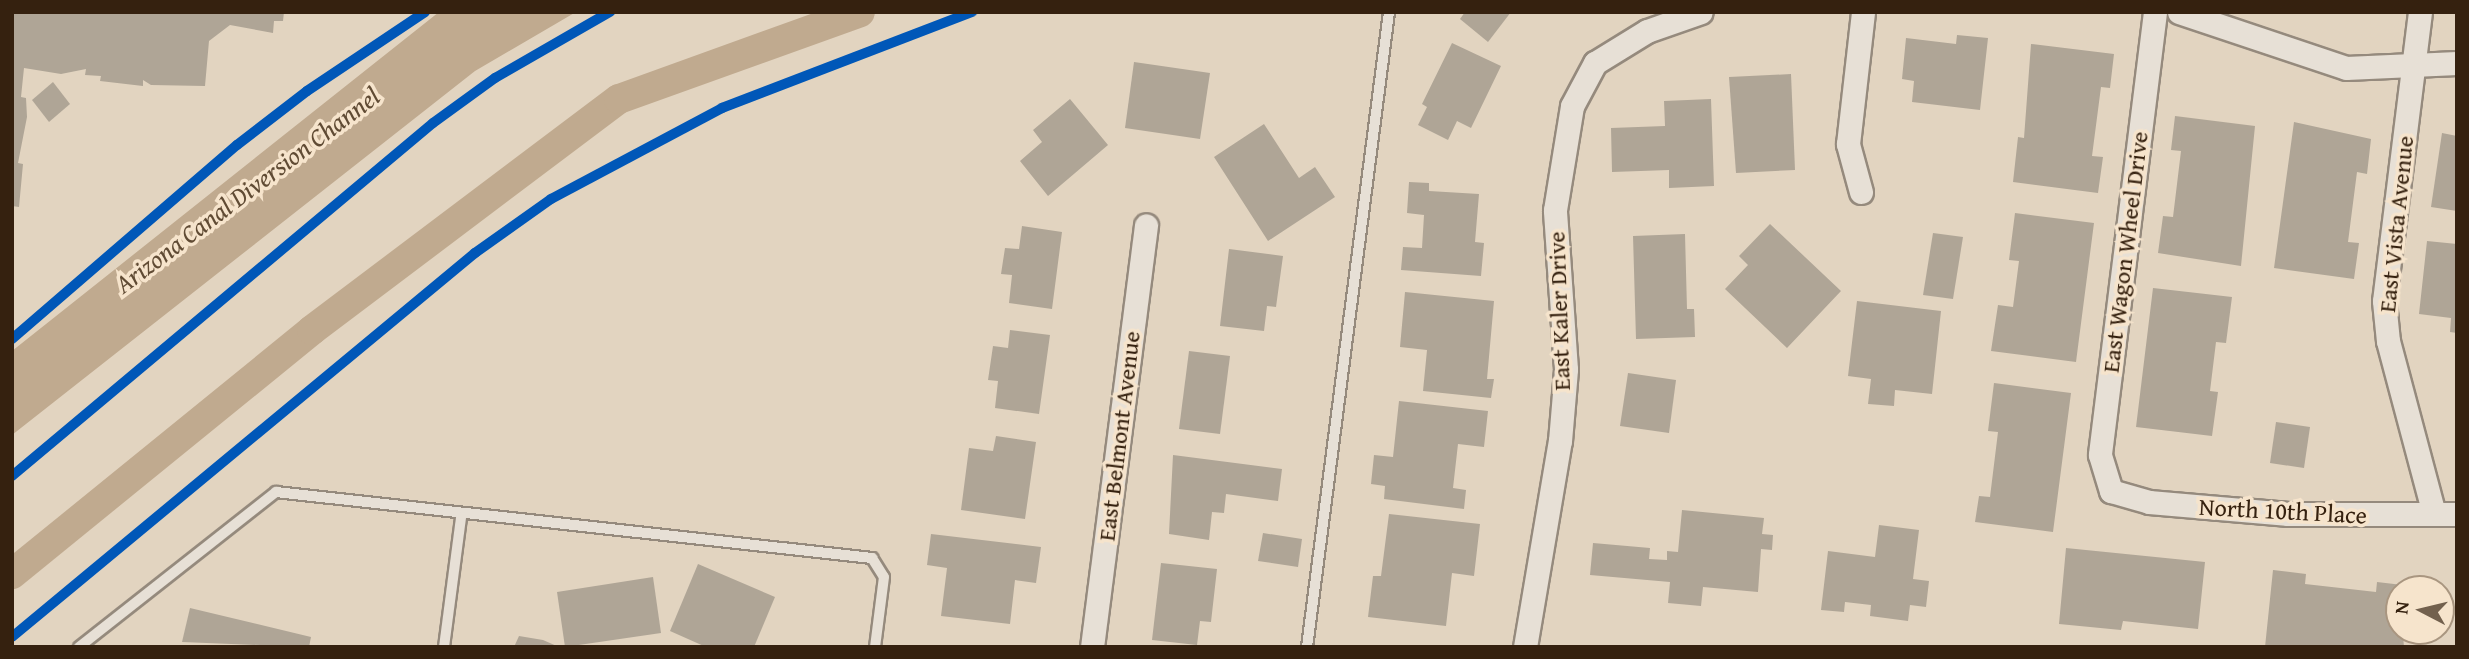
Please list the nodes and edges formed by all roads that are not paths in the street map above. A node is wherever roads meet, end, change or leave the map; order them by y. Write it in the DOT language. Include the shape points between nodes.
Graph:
graph roads {
  1 [pos="1389,12"];
  2 [pos="1701,12"];
  3 [pos="1863,12"];
  4 [pos="2155,12"];
  5 [pos="2179,12"];
  6 [pos="2420,12"];
  7 [pos="2457,63"];
  8 [pos="2413,66"];
  9 [pos="1861,192"];
  10 [pos="1146,225"];
  11 [pos="2111,491"];
  12 [pos="2446,514"];
  13 [pos="461,517"];
  14 [pos="79,647"];
  15 [pos="444,647"];
  16 [pos="875,647"];
  17 [pos="1092,647"];
  18 [pos="1307,647"];
  19 [pos="1525,647"];
  1 -- 18 [label="lane"];
  2 -- 19 [label="street, East Kaler Drive" via="1647,31 1595,63 1572,106 1561,148 1555,210 1566,369 1540,583"];
  3 -- 9 [label="street" via="1848,144"];
  4 -- 11 [label="street, East Wagon Wheel Drive" via="2100,455"];
  5 -- 8 [label="street" via="2346,68"];
  6 -- 8 [label="street, East Vista Avenue"];
  7 -- 8 [label="street"];
  8 -- 12 [label="street, East Vista Avenue" via="2384,301 2388,341"];
  10 -- 17 [label="street, East Belmont Avenue"];
  11 -- 12 [label="street, North 10th Place" via="2149,502 2288,514"];
  13 -- 14 [label="lane" via="276,492"];
  13 -- 15 [label="lane"];
  13 -- 16 [label="lane" via="872,558 884,577"];
}
